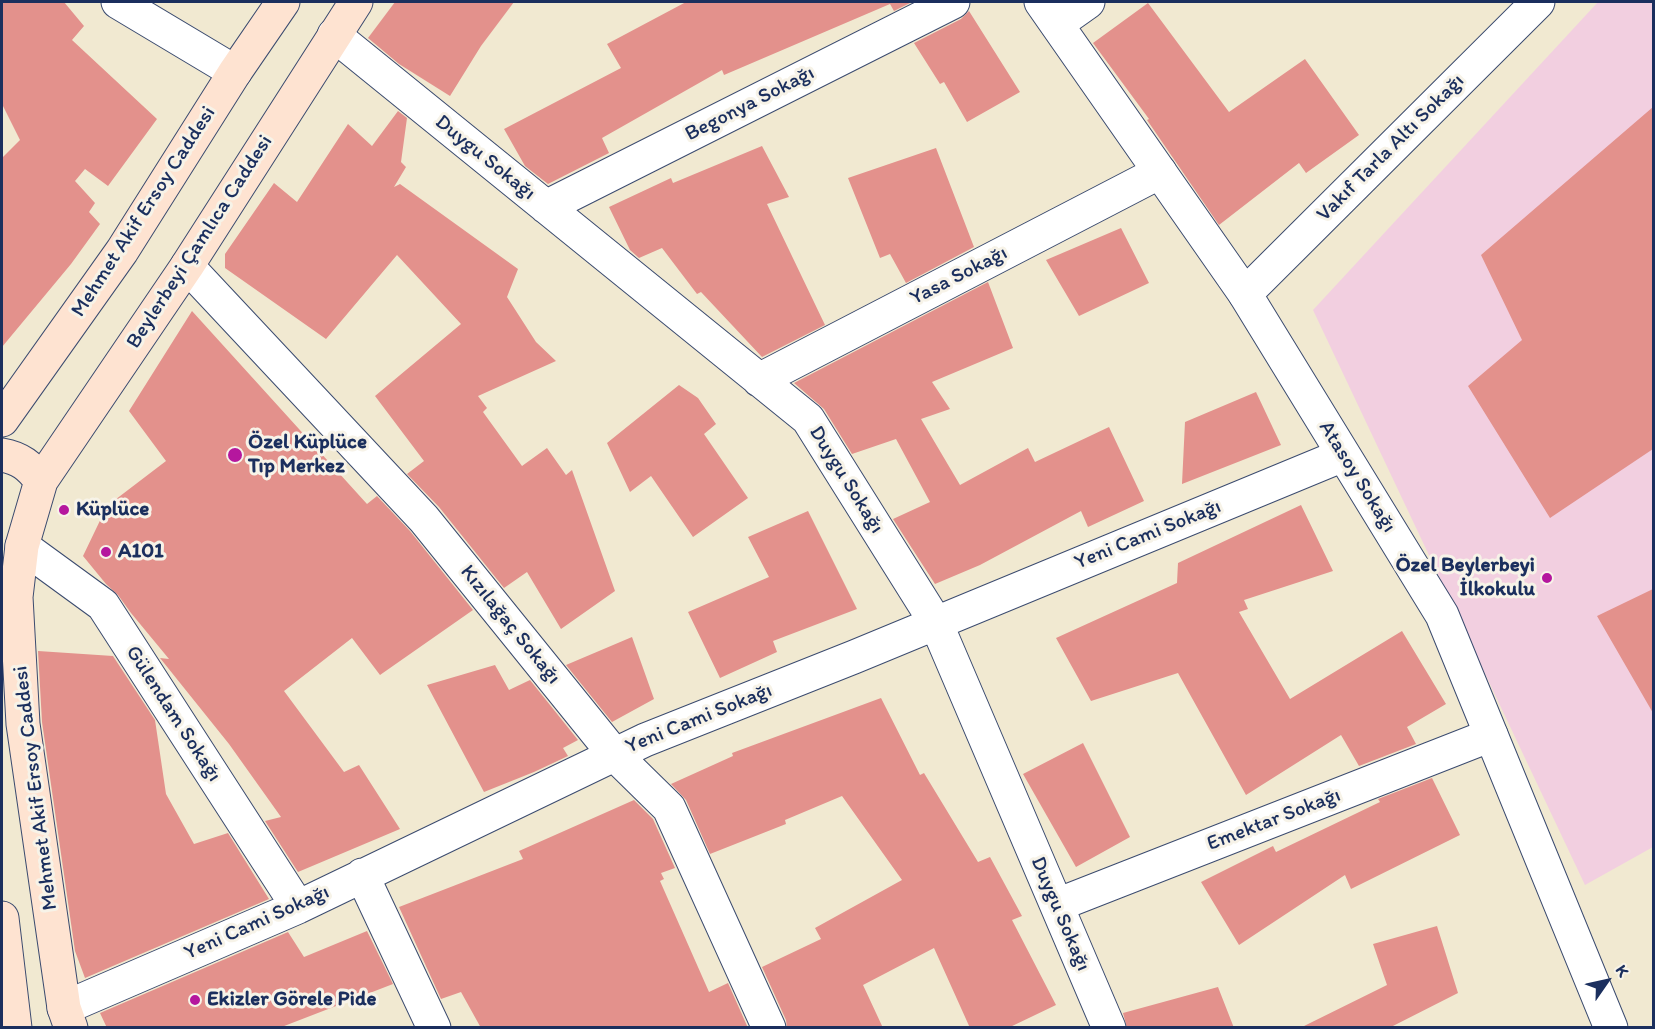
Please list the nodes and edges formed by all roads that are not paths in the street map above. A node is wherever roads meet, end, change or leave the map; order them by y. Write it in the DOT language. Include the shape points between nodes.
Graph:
graph roads {
  1 [pos="118,2"];
  2 [pos="283,2"];
  3 [pos="356,2"];
  4 [pos="953,2"];
  5 [pos="1088,2"];
  6 [pos="1538,2"];
  7 [pos="1049,13"];
  8 [pos="334,35"];
  9 [pos="235,72"];
  10 [pos="1160,172"];
  11 [pos="546,207"];
  12 [pos="187,266"];
  13 [pos="1245,294"];
  14 [pos="759,380"];
  15 [pos="2,420"];
  16 [pos="2,455"];
  17 [pos="1343,455"];
  18 [pos="41,481"];
  19 [pos="12,549"];
  20 [pos="936,623"];
  21 [pos="1491,735"];
  22 [pos="614,754"];
  23 [pos="362,874"];
  24 [pos="1056,905"];
  25 [pos="298,907"];
  26 [pos="2,918"];
  27 [pos="68,1018"];
  28 [pos="17,1028"];
  29 [pos="434,1028"];
  30 [pos="769,1028"];
  31 [pos="1109,1028"];
  32 [pos="1611,1028"];
  1 -- 9 [label="street"];
  2 -- 9 [label="main road, Mehmet Akif Ersoy Caddesi"];
  3 -- 8 [label="main road, Beylerbeyi Çamlıca Caddesi"];
  4 -- 11 [label="street, Begonya Sokağı"];
  5 -- 7 [label="street"];
  6 -- 13 [label="street, Vakıf Tarla Altı Sokağı"];
  7 -- 10 [label="street, Atasoy Sokağı"];
  8 -- 11 [label="street, Duygu Sokağı"];
  8 -- 12 [label="main road, Beylerbeyi Çamlıca Caddesi"];
  9 -- 15 [label="main road, Mehmet Akif Ersoy Caddesi" via="122,251"];
  10 -- 13 [label="street, Atasoy Sokağı"];
  10 -- 14 [label="street, Yasa Sokağı"];
  11 -- 14 [label="street, Duygu Sokağı"];
  12 -- 18 [label="main road, Beylerbeyi Çamlıca Caddesi"];
  12 -- 22 [label="street, Kızılağaç Sokağı" via="424,519"];
  13 -- 17 [label="street, Atasoy Sokağı"];
  14 -- 20 [label="street, Duygu Sokağı" via="808,419"];
  16 -- 18 [label="main road" via="18,459"];
  17 -- 20 [label="street, Yeni Cami Sokağı"];
  17 -- 21 [label="street, Atasoy Sokağı" via="1442,615"];
  18 -- 19 [label="main road, Beylerbeyi Çamlıca Caddesi"];
  19 -- 25 [label="street, Gülendam Sokağı" via="103,605"];
  19 -- 27 [label="main road, Mehmet Akif Ersoy Caddesi" via="24,724"];
  20 -- 22 [label="street, Yeni Cami Sokağı"];
  20 -- 24 [label="street, Duygu Sokağı"];
  21 -- 24 [label="street, Emektar Sokağı"];
  21 -- 32 [label="street, Atasoy Sokağı"];
  22 -- 23 [label="street, Yeni Cami Sokağı"];
  22 -- 30 [label="street, Kızılağaç Sokağı" via="669,808"];
  23 -- 25 [label="street, Yeni Cami Sokağı"];
  23 -- 29 [label="street"];
  24 -- 31 [label="street, Duygu Sokağı"];
  25 -- 27 [label="street, Yeni Cami Sokağı"];
  26 -- 28 [label="main road"];
  27 -- 28 [label="main road"];
}
